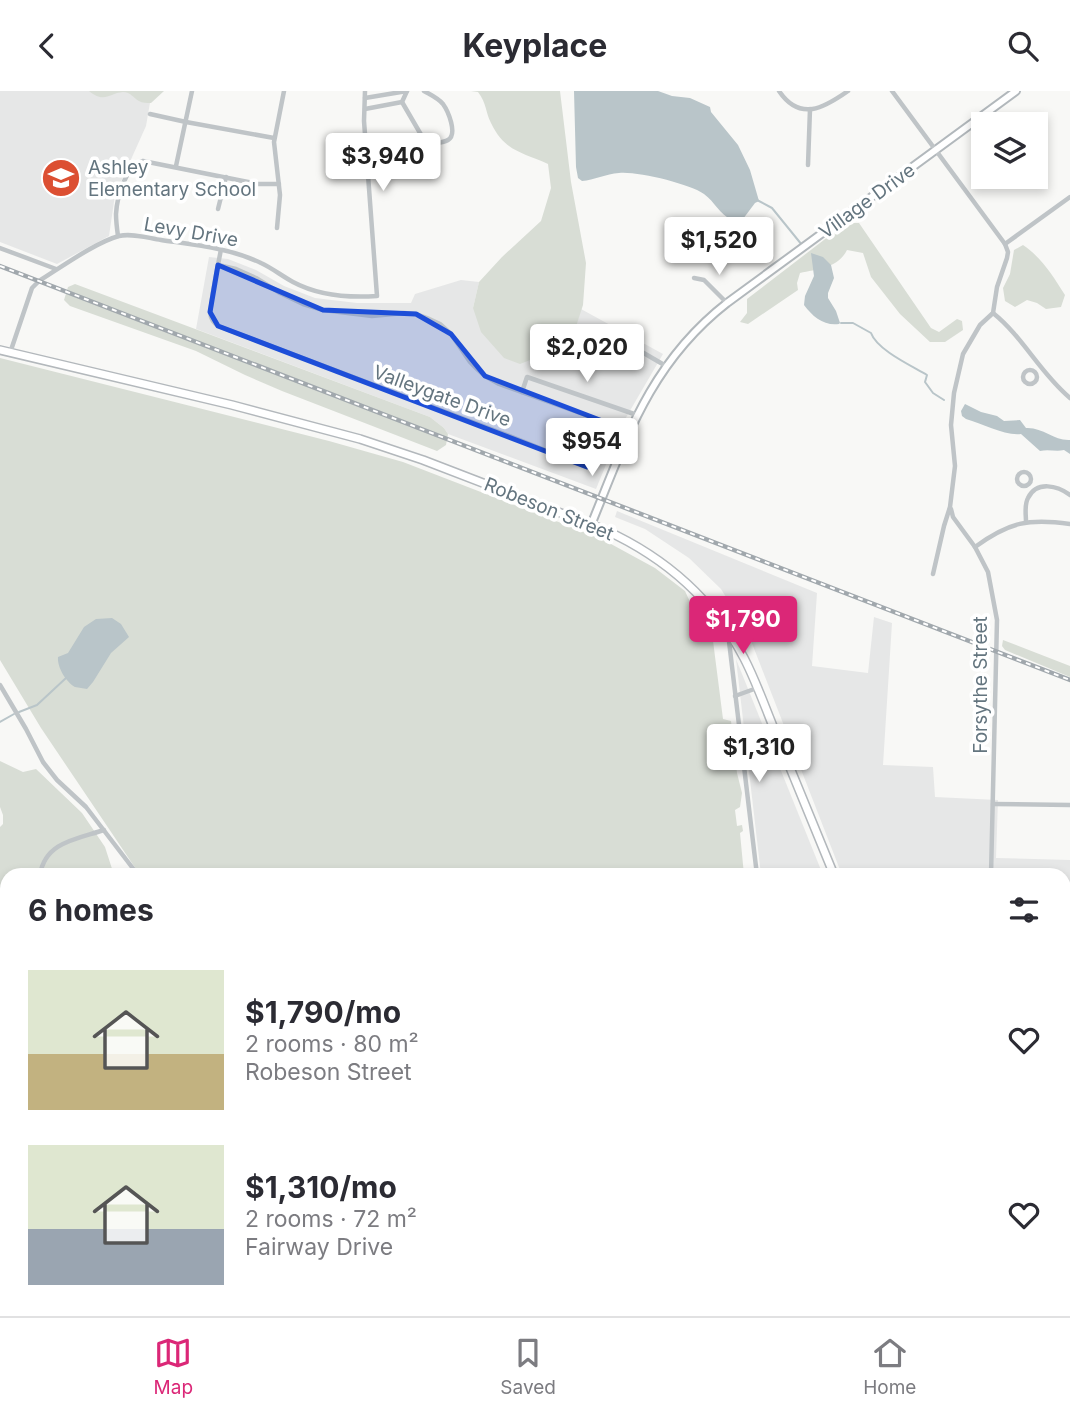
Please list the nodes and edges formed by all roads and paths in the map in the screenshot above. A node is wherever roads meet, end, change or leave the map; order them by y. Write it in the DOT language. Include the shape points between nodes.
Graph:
graph roads {
  1 [pos="192,91"];
  2 [pos="284,91"];
  3 [pos="365,91"];
  4 [pos="407,91"];
  5 [pos="425,91"];
  6 [pos="779,91"];
  7 [pos="848,91"];
  8 [pos="892,91"];
  9 [pos="1017,91"];
  10 [pos="365,98"];
  11 [pos="402,102"];
  12 [pos="365,109"];
  13 [pos="810,109"];
  14 [pos="150,114"];
  15 [pos="186,122"];
  16 [pos="274,138"];
  17 [pos="936,151"];
  18 [pos="808,165"];
  19 [pos="176,166"];
  20 [pos="226,177"];
  21 [pos="279,184"];
  22 [pos="1070,197"];
  23 [pos="218,209"];
  24 [pos="277,228"];
  25 [pos="118,237"];
  26 [pos="1005,244"];
  27 [pos="0,248"];
  28 [pos="221,249"];
  29 [pos="218,265"];
  30 [pos="57,270"];
  31 [pos="694,278"];
  32 [pos="727,303"];
  33 [pos="993,313"];
  34 [pos="590,329"];
  35 [pos="0,350"];
  36 [pos="10,353"];
  37 [pos="666,366"];
  38 [pos="522,392"];
  39 [pos="1070,398"];
  40 [pos="637,415"];
  41 [pos="1028,485"];
  42 [pos="1034,492"];
  43 [pos="1070,495"];
  44 [pos="950,507"];
  45 [pos="1026,522"];
  46 [pos="1070,524"];
  47 [pos="591,525"];
  48 [pos="975,547"];
  49 [pos="933,574"];
  50 [pos="728,631"];
  51 [pos="0,685"];
  52 [pos="757,688"];
  53 [pos="735,696"];
  54 [pos="993,804"];
  55 [pos="1070,805"];
  56 [pos="104,830"];
  57 [pos="41,868"];
  58 [pos="133,868"];
  59 [pos="756,868"];
  60 [pos="831,868"];
  61 [pos="991,868"];
  1 -- 15 [label="street"];
  2 -- 16 [label="street"];
  3 -- 10 [label="street"];
  4 -- 10 [label="street"];
  4 -- 11 [label="street"];
  5 -- 11 [label="street" via="445,107 453,133 447,141 427,145"];
  6 -- 13 [label="street" via="793,105"];
  7 -- 13 [label="street" via="825,106"];
  8 -- 17 [label="street"];
  9 -- 17 [label="main road, Village Drive"];
  10 -- 12 [label="street"];
  11 -- 12 [label="street"];
  12 -- 28 [label="street, Levy Drive" via="377,296 339,296 308,289 263,264"];
  13 -- 18 [label="street"];
  14 -- 15 [label="street"];
  15 -- 16 [label="street"];
  15 -- 19 [label="street"];
  16 -- 21 [label="street"];
  17 -- 26 [label="street"];
  17 -- 32 [label="main road, Village Drive"];
  19 -- 20 [label="street"];
  19 -- 25 [label="street" via="147,161 132,168 116,213"];
  20 -- 21 [label="street"];
  20 -- 23 [label="street"];
  21 -- 24 [label="street"];
  22 -- 26 [label="street"];
  25 -- 28 [label="street, Levy Drive"];
  25 -- 30 [label="street, Levy Drive"];
  26 -- 33 [label="street" via="1007,258"];
  27 -- 30 [label="street"];
  28 -- 29 [label="street, Valleygate Drive"];
  29 -- 38 [label="street, Valleygate Drive" via="323,310 428,318 451,334 485,376"];
  29 -- 38 [label="street, Valleygate Drive" via="210,312 218,326 587,467 592,464 605,422"];
  30 -- 36 [label="street, Levy Drive" via="32,288"];
  31 -- 32 [label="street" via="704,281"];
  32 -- 37 [label="main road, Village Drive"];
  33 -- 39 [label="street" via="1004,321 1039,371"];
  33 -- 44 [label="street" via="963,354 954,393 955,466"];
  34 -- 37 [label="street" via="599,327"];
  35 -- 36 [label="main road, Robeson Street"];
  36 -- 47 [label="main road, Robeson Street" via="360,439"];
  37 -- 40 [label="main road, Village Drive"];
  38 -- 40 [label="street, Valleygate Drive" via="527,377"];
  40 -- 47 [label="main road, Village Drive"];
  41 -- 42 [label="street"];
  42 -- 43 [label="street" via="1053,486"];
  42 -- 45 [label="street" via="1027,499"];
  44 -- 48 [label="street, Forsythe Street"];
  44 -- 49 [label="street"];
  45 -- 46 [label="street"];
  45 -- 48 [label="street" via="1000,530"];
  47 -- 50 [label="main road, Robeson Street" via="638,546 671,569"];
  48 -- 54 [label="street, Forsythe Street" via="988,572 997,620"];
  50 -- 52 [label="main road, Robeson Street"];
  50 -- 53 [label="street"];
  51 -- 56 [label="street" via="43,762"];
  52 -- 53 [label="street"];
  52 -- 60 [label="main road, Robeson Street"];
  53 -- 59 [label="street"];
  54 -- 55 [label="street"];
  54 -- 61 [label="street, Forsythe Street"];
  56 -- 57 [label="street" via="53,849"];
  56 -- 58 [label="street"];
}
